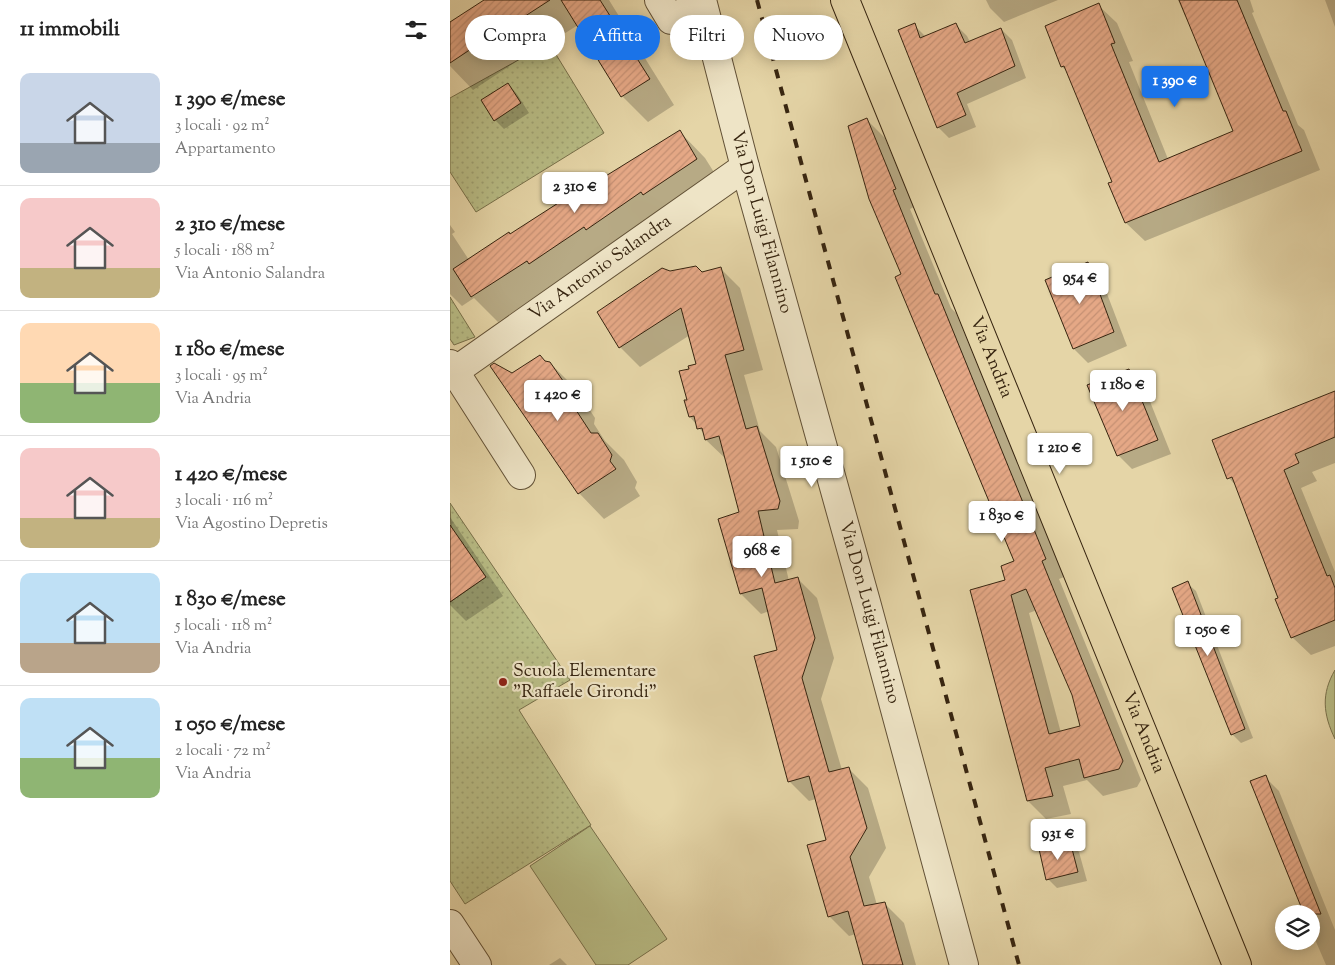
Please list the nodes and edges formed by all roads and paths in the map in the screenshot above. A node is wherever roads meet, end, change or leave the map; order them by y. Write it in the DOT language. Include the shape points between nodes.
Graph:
graph roads {
  1 [pos="659,0"];
  2 [pos="845,0"];
  3 [pos="702,1"];
  4 [pos="745,167"];
  5 [pos="452,367"];
  6 [pos="521,475"];
  7 [pos="450,924"];
  8 [pos="477,965"];
  9 [pos="964,965"];
  10 [pos="1237,965"];
  1 -- 3 [label="street" via="671,20"];
  2 -- 10 [label="main road, Via Andria"];
  3 -- 4 [label="street, Via Don Luigi Filannino"];
  4 -- 5 [label="street, Via Antonio Salandra"];
  4 -- 9 [label="street, Via Don Luigi Filannino"];
  5 -- 6 [label="street"];
  7 -- 8 [label="street"];
}
